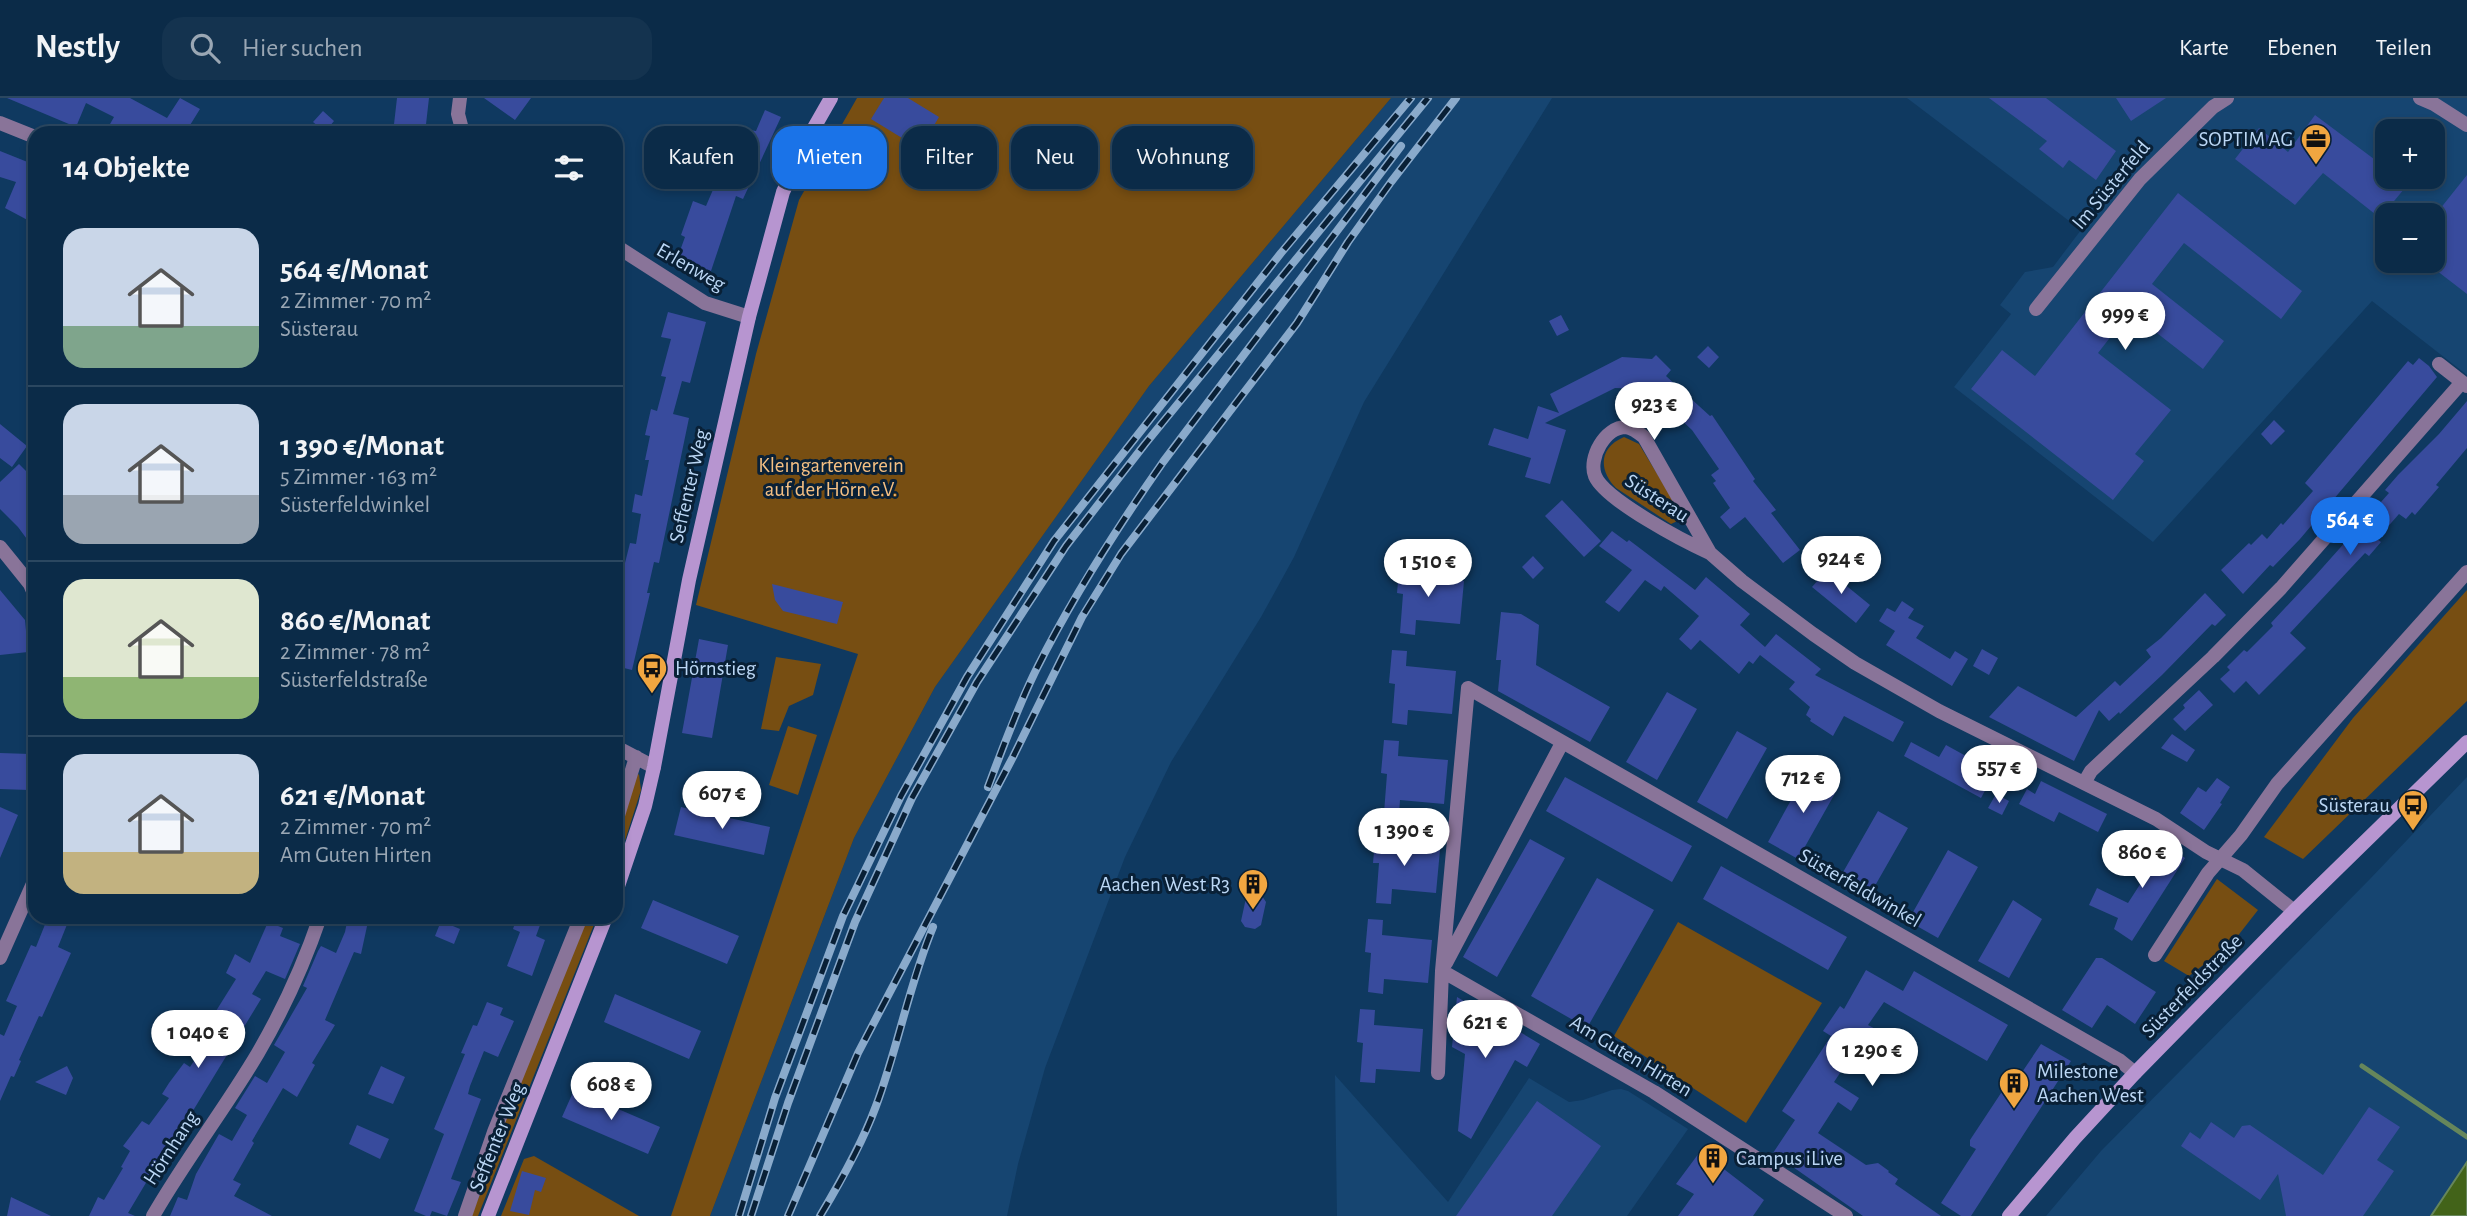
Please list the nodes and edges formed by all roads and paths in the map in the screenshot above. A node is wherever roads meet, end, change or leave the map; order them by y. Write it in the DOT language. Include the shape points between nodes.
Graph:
graph roads {
  1 [pos="460,98"];
  2 [pos="831,98"];
  3 [pos="2227,98"];
  4 [pos="2420,98"];
  5 [pos="0,123"];
  6 [pos="2467,125"];
  7 [pos="461,126"];
  8 [pos="28,133"];
  9 [pos="623,250"];
  10 [pos="2036,309"];
  11 [pos="749,317"];
  12 [pos="2439,364"];
  13 [pos="2464,384"];
  14 [pos="0,547"];
  15 [pos="1710,553"];
  16 [pos="2467,572"];
  17 [pos="28,582"];
  18 [pos="2467,742"];
  19 [pos="1562,743"];
  20 [pos="623,750"];
  21 [pos="636,757"];
  22 [pos="654,767"];
  23 [pos="2084,783"];
  24 [pos="623,799"];
  25 [pos="2220,859"];
  26 [pos="623,871"];
  27 [pos="28,895"];
  28 [pos="2294,911"];
  29 [pos="318,924"];
  30 [pos="578,924"];
  31 [pos="603,924"];
  32 [pos="2155,955"];
  33 [pos="0,958"];
  34 [pos="1442,971"];
  35 [pos="1438,1073"];
  36 [pos="2135,1073"];
  37 [pos="153,1216"];
  38 [pos="464,1216"];
  39 [pos="488,1216"];
  40 [pos="1846,1216"];
  41 [pos="2009,1216"];
  1 -- 7 [label="street"];
  2 -- 11 [label="street, Seffenter Weg" via="783,192"];
  3 -- 10 [label="street, Im Süsterfeld" via="2140,179"];
  4 -- 6 [label="street"];
  5 -- 8 [label="street"];
  9 -- 11 [label="street, Erlenweg" via="705,303"];
  11 -- 22 [label="street, Seffenter Weg" via="689,580"];
  12 -- 13 [label="street"];
  13 -- 23 [label="street" via="2281,588 2091,771"];
  14 -- 17 [label="street"];
  15 -- 15 [label="street, Süsterau" via="1644,437 1625,427 1601,443 1593,467 1601,486"];
  15 -- 23 [label="street, Süsterau" via="1775,607 1855,663 1939,711"];
  16 -- 25 [label="street" via="2277,784"];
  18 -- 28 [label="street, Süsterfeldstraße"];
  19 -- 34 [label="street"];
  19 -- 34 [label="street, Süsterfeldwinkel" via="1468,688"];
  19 -- 36 [label="street, Süsterfeldwinkel"];
  20 -- 21 [label="street"];
  21 -- 22 [label="street"];
  21 -- 24 [label="street"];
  22 -- 26 [label="street, Seffenter Weg"];
  23 -- 25 [label="street, Süsterau" via="2156,819"];
  25 -- 28 [label="street" via="2243,870"];
  25 -- 32 [label="street"];
  27 -- 33 [label="street"];
  28 -- 36 [label="street, Süsterfeldstraße"];
  29 -- 37 [label="street, Hörnhang" via="305,962 258,1053"];
  30 -- 38 [label="street, Seffenter Weg"];
  31 -- 39 [label="street, Seffenter Weg"];
  34 -- 35 [label="street"];
  34 -- 40 [label="street, Am Guten Hirten" via="1654,1092"];
  36 -- 41 [label="street, Süsterfeldstraße"];
}
